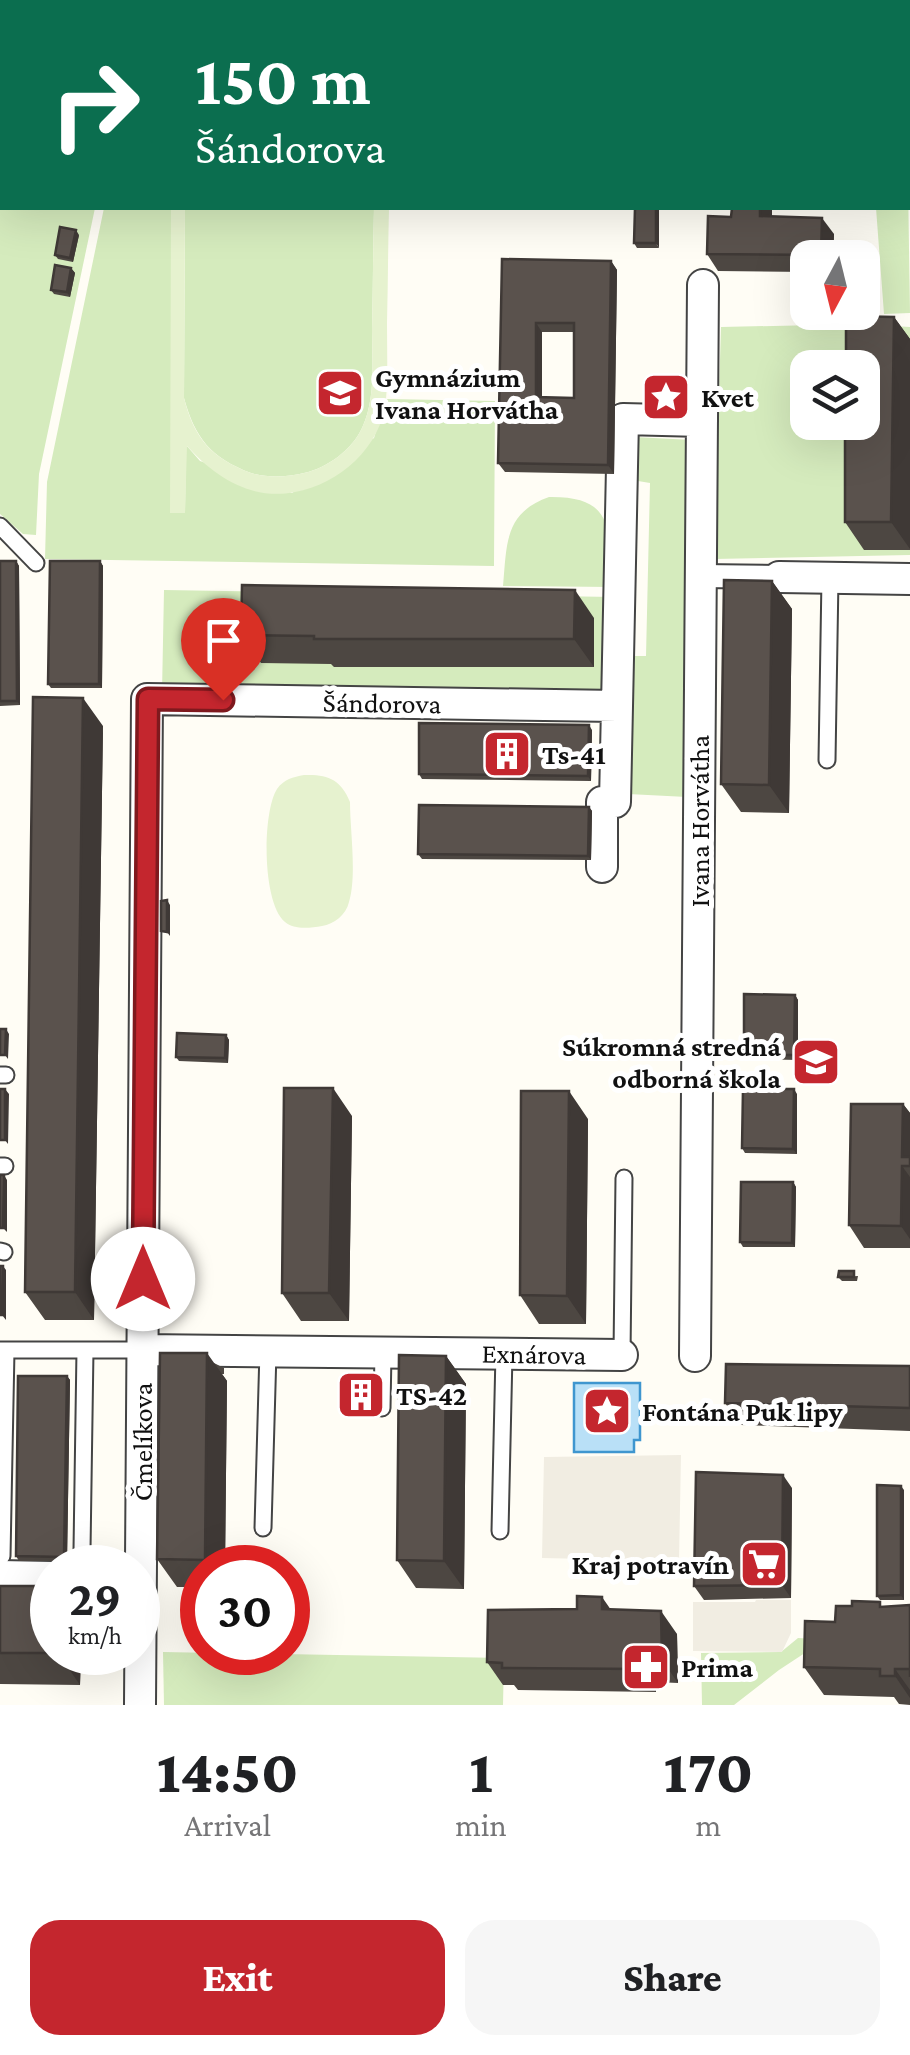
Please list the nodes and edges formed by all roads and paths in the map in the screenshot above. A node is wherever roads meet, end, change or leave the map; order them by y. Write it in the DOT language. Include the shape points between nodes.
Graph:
graph roads {
  1 [pos="703,285"];
  2 [pos="702,421"];
  3 [pos="0,526"];
  4 [pos="36,564"];
  5 [pos="701,576"];
  6 [pos="779,577"];
  7 [pos="830,578"];
  8 [pos="910,578"];
  9 [pos="148,699"];
  10 [pos="617,706"];
  11 [pos="826,760"];
  12 [pos="602,867"];
  13 [pos="624,1178"];
  14 [pos="3,1350"];
  15 [pos="84,1350"];
  16 [pos="142,1350"];
  17 [pos="268,1352"];
  18 [pos="383,1353"];
  19 [pos="504,1354"];
  20 [pos="622,1355"];
  21 [pos="695,1356"];
  22 [pos="382,1408"];
  23 [pos="263,1528"];
  24 [pos="500,1531"];
  25 [pos="82,1545"];
  26 [pos="139,1545"];
  27 [pos="1,1566"];
  28 [pos="30,1572"];
  29 [pos="140,1675"];
  30 [pos="140,1705"];
  1 -- 2 [label="street, Ivana Horvátha"];
  2 -- 5 [label="street, Ivana Horvátha"];
  2 -- 10 [label="street" via="622,418"];
  3 -- 4 [label="lane"];
  5 -- 6 [label="street"];
  5 -- 21 [label="street, Ivana Horvátha"];
  6 -- 7 [label="street"];
  7 -- 8 [label="street"];
  7 -- 11 [label="lane"];
  9 -- 10 [label="street, Šándorova"];
  9 -- 16 [label="street, Čmelíkova"];
  10 -- 12 [label="street" via="616,802 602,802"];
  13 -- 20 [label="lane, Exnárova"];
  14 -- 15 [label="lane"];
  14 -- 27 [label="lane"];
  15 -- 16 [label="lane"];
  15 -- 25 [label="lane"];
  16 -- 17 [label="street, Exnárova"];
  16 -- 26 [label="street, Čmelíkova"];
  17 -- 18 [label="street, Exnárova"];
  17 -- 23 [label="lane"];
  18 -- 19 [label="street, Exnárova"];
  18 -- 22 [label="lane"];
  19 -- 20 [label="street, Exnárova"];
  19 -- 24 [label="lane"];
  27 -- 28 [label="street"];
  29 -- 30 [label="street, Čmelíkova"];
}
